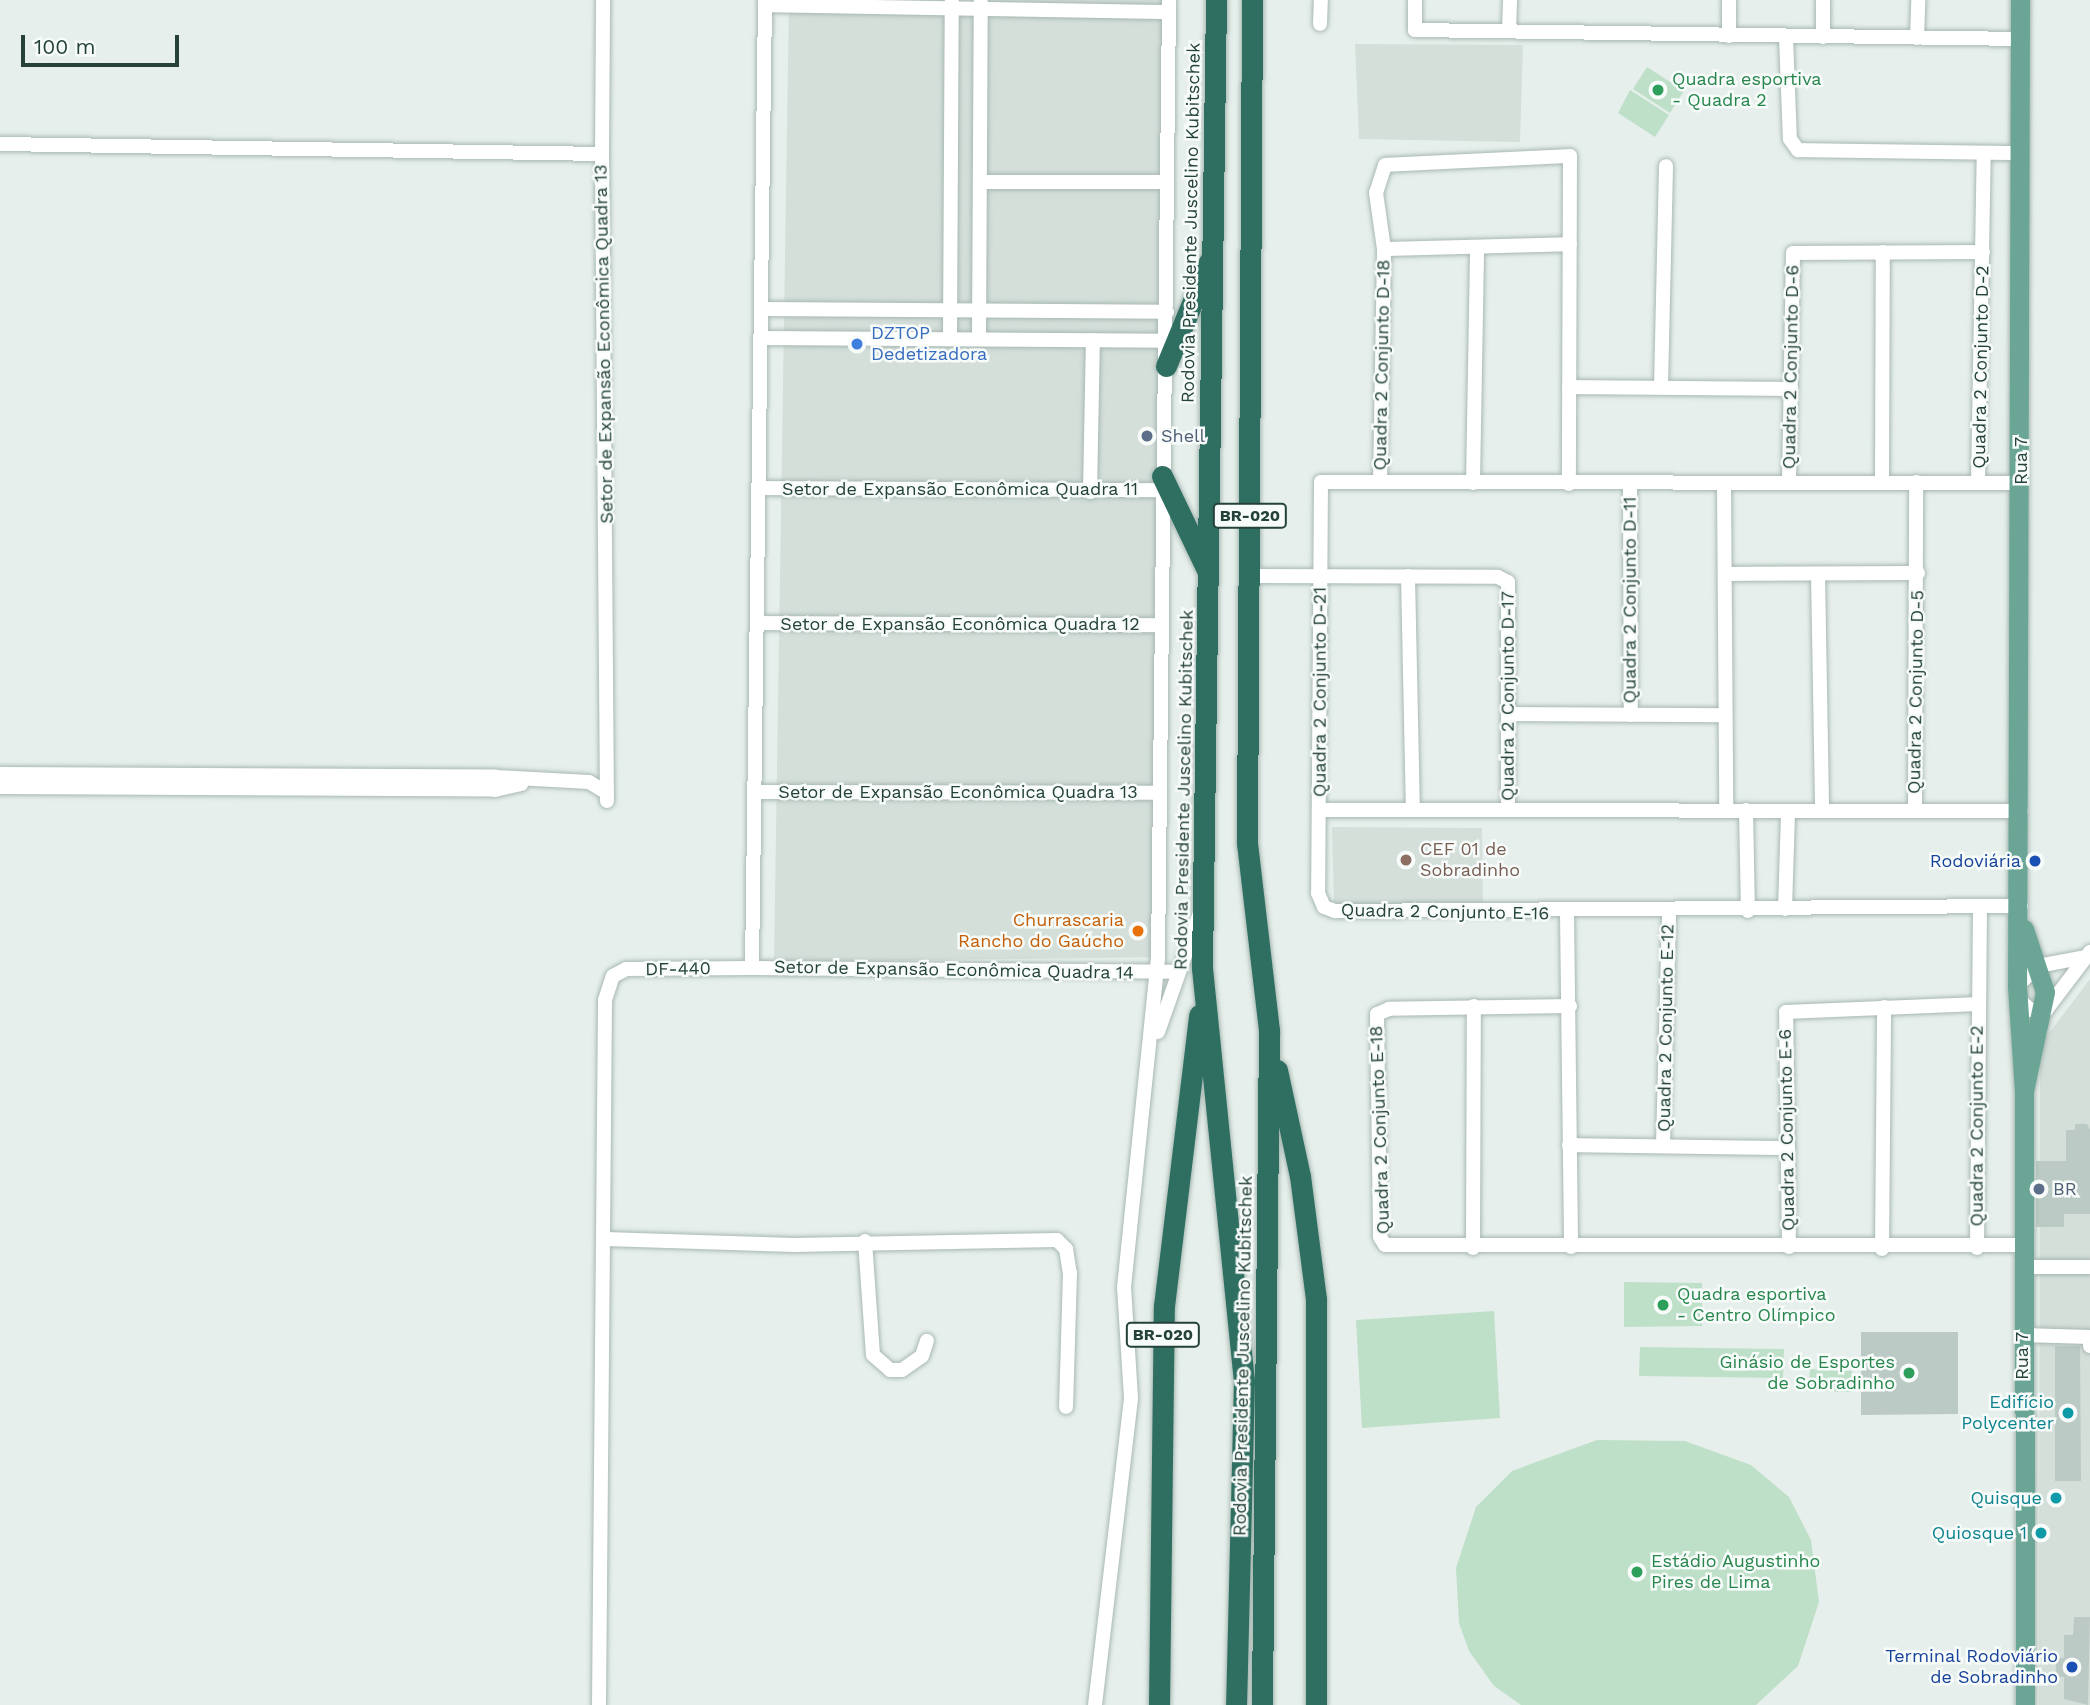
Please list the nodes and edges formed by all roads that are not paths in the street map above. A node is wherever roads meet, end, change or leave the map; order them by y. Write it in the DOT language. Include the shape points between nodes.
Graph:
graph roads {
  1 [pos="603,0"];
  2 [pos="1216,0"];
  3 [pos="1252,0"];
  4 [pos="1321,0"];
  5 [pos="1415,0"];
  6 [pos="1510,0"];
  7 [pos="1729,0"];
  8 [pos="1824,0"];
  9 [pos="1918,0"];
  10 [pos="2020,0"];
  11 [pos="765,3"];
  12 [pos="952,4"];
  13 [pos="981,4"];
  14 [pos="1169,6"];
  15 [pos="1320,24"];
  16 [pos="1509,31"];
  17 [pos="1729,36"];
  18 [pos="1786,37"];
  19 [pos="1823,37"];
  20 [pos="1917,38"];
  21 [pos="2020,39"];
  22 [pos="0,144"];
  23 [pos="602,153"];
  24 [pos="1984,153"];
  25 [pos="2020,153"];
  26 [pos="1666,166"];
  27 [pos="1167,182"];
  28 [pos="980,183"];
  29 [pos="1570,244"];
  30 [pos="1477,247"];
  31 [pos="1384,249"];
  32 [pos="1213,250"];
  33 [pos="1883,252"];
  34 [pos="1983,252"];
  35 [pos="762,309"];
  36 [pos="951,312"];
  37 [pos="979,312"];
  38 [pos="1167,312"];
  39 [pos="762,338"];
  40 [pos="950,338"];
  41 [pos="979,339"];
  42 [pos="1093,340"];
  43 [pos="1167,341"];
  44 [pos="1166,366"];
  45 [pos="1569,387"];
  46 [pos="1661,387"];
  47 [pos="1791,388"];
  48 [pos="1380,482"];
  49 [pos="1789,482"];
  50 [pos="1882,482"];
  51 [pos="1916,482"];
  52 [pos="1162,483"];
  53 [pos="1474,483"];
  54 [pos="1724,483"];
  55 [pos="1978,483"];
  56 [pos="2021,483"];
  57 [pos="1569,484"];
  58 [pos="1630,485"];
  59 [pos="758,488"];
  60 [pos="1090,492"];
  61 [pos="1726,573"];
  62 [pos="1918,573"];
  63 [pos="1321,574"];
  64 [pos="1818,574"];
  65 [pos="1250,576"];
  66 [pos="1408,576"];
  67 [pos="1210,577"];
  68 [pos="759,623"];
  69 [pos="1162,625"];
  70 [pos="1509,714"];
  71 [pos="1631,715"];
  72 [pos="1724,715"];
  73 [pos="0,774"];
  74 [pos="540,780"];
  75 [pos="0,787"];
  76 [pos="757,792"];
  77 [pos="1160,793"];
  78 [pos="1319,810"];
  79 [pos="1413,810"];
  80 [pos="1508,810"];
  81 [pos="1726,810"];
  82 [pos="1746,810"];
  83 [pos="1788,810"];
  84 [pos="1822,811"];
  85 [pos="1915,811"];
  86 [pos="2021,811"];
  87 [pos="1205,900"];
  88 [pos="1324,907"];
  89 [pos="1785,909"];
  90 [pos="1980,909"];
  91 [pos="1669,911"];
  92 [pos="1748,911"];
  93 [pos="1567,913"];
  94 [pos="2021,914"];
  95 [pos="2088,954"];
  96 [pos="2038,966"];
  97 [pos="752,968"];
  98 [pos="1202,968"];
  99 [pos="1157,972"];
  100 [pos="1178,972"];
  101 [pos="2017,992"];
  102 [pos="1978,1004"];
  103 [pos="1474,1006"];
  104 [pos="1570,1006"];
  105 [pos="1884,1007"];
  106 [pos="2042,1012"];
  107 [pos="1269,1031"];
  108 [pos="1150,1053"];
  109 [pos="2024,1091"];
  110 [pos="1569,1145"];
  111 [pos="1663,1145"];
  112 [pos="1788,1148"];
  113 [pos="605,1239"];
  114 [pos="865,1241"];
  115 [pos="2023,1245"];
  116 [pos="1571,1247"];
  117 [pos="1789,1247"];
  118 [pos="1473,1248"];
  119 [pos="1977,1248"];
  120 [pos="1882,1249"];
  121 [pos="2023,1267"];
  122 [pos="2090,1267"];
  123 [pos="2022,1335"];
  124 [pos="927,1341"];
  125 [pos="2090,1346"];
  126 [pos="1066,1407"];
  127 [pos="1318,1584"];
  128 [pos="1160,1645"];
  129 [pos="599,1705"];
  130 [pos="1095,1705"];
  131 [pos="1147,1705"];
  132 [pos="1159,1705"];
  133 [pos="1236,1705"];
  134 [pos="1262,1705"];
  135 [pos="1316,1705"];
  136 [pos="1330,1705"];
  137 [pos="2025,1705"];
  1 -- 23 [label="street"];
  2 -- 32 [label="highway, Rodovia Presidente Juscelino Kubitschek / BR-020"];
  3 -- 65 [label="highway, Rodovia Presidente Juscelino Kubitschek / BR-020"];
  4 -- 15 [label="street"];
  5 -- 16 [label="street" via="1415,30"];
  6 -- 16 [label="street"];
  7 -- 17 [label="street"];
  8 -- 19 [label="street"];
  9 -- 20 [label="street"];
  10 -- 21 [label="main road, Rua 7"];
  11 -- 12 [label="street"];
  11 -- 35 [label="street"];
  12 -- 13 [label="street"];
  12 -- 36 [label="street"];
  13 -- 14 [label="street"];
  13 -- 28 [label="street"];
  14 -- 27 [label="street"];
  16 -- 17 [label="street"];
  17 -- 18 [label="street"];
  18 -- 19 [label="street"];
  18 -- 24 [label="street" via="1790,139 1807,153"];
  19 -- 20 [label="street"];
  20 -- 21 [label="street"];
  21 -- 25 [label="main road, Rua 7"];
  22 -- 23 [label="street, Setor de Expansão Econômica Quadra 13"];
  23 -- 74 [label="street, Setor de Expansão Econômica Quadra 13" via="606,796 589,782"];
  24 -- 25 [label="street"];
  24 -- 34 [label="street, Quadra 2 Conjunto D-2"];
  25 -- 56 [label="main road, Rua 7"];
  26 -- 46 [label="street"];
  27 -- 28 [label="street"];
  27 -- 38 [label="street"];
  28 -- 37 [label="street"];
  29 -- 30 [label="street"];
  29 -- 31 [label="street, Quadra 2 Conjunto D-18" via="1570,156 1385,164 1376,193"];
  29 -- 45 [label="street"];
  30 -- 31 [label="street"];
  30 -- 53 [label="street"];
  31 -- 48 [label="street, Quadra 2 Conjunto D-18"];
  32 -- 44 [label="highway"];
  32 -- 67 [label="highway, Rodovia Presidente Juscelino Kubitschek / BR-020"];
  33 -- 34 [label="street"];
  33 -- 47 [label="street, Quadra 2 Conjunto D-6" via="1793,253"];
  33 -- 50 [label="street"];
  34 -- 55 [label="street, Quadra 2 Conjunto D-2"];
  35 -- 36 [label="street"];
  35 -- 39 [label="street"];
  36 -- 37 [label="street"];
  36 -- 40 [label="street"];
  37 -- 38 [label="street"];
  37 -- 41 [label="street"];
  38 -- 43 [label="street"];
  39 -- 40 [label="street"];
  39 -- 59 [label="street"];
  40 -- 41 [label="street"];
  41 -- 42 [label="street"];
  42 -- 43 [label="street"];
  42 -- 60 [label="street"];
  43 -- 44 [label="street"];
  44 -- 52 [label="street"];
  45 -- 46 [label="street"];
  45 -- 57 [label="street"];
  46 -- 47 [label="street"];
  47 -- 49 [label="street, Quadra 2 Conjunto D-6"];
  48 -- 53 [label="street"];
  48 -- 63 [label="street, Quadra 2 Conjunto D-21" via="1321,482"];
  49 -- 50 [label="street"];
  49 -- 54 [label="street"];
  50 -- 51 [label="street"];
  51 -- 55 [label="street"];
  51 -- 62 [label="street, Quadra 2 Conjunto D-5"];
  52 -- 60 [label="street, Setor de Expansão Econômica Quadra 11"];
  52 -- 67 [label="highway"];
  52 -- 69 [label="street"];
  53 -- 57 [label="street"];
  54 -- 58 [label="street"];
  54 -- 61 [label="street"];
  55 -- 56 [label="street"];
  56 -- 86 [label="main road, Rua 7"];
  57 -- 58 [label="street"];
  58 -- 71 [label="street, Quadra 2 Conjunto D-11"];
  59 -- 60 [label="street, Setor de Expansão Econômica Quadra 11"];
  59 -- 68 [label="street"];
  61 -- 64 [label="street"];
  61 -- 72 [label="street"];
  62 -- 64 [label="street"];
  62 -- 85 [label="street, Quadra 2 Conjunto D-5"];
  63 -- 65 [label="street"];
  63 -- 66 [label="street"];
  63 -- 78 [label="street, Quadra 2 Conjunto D-21"];
  64 -- 84 [label="street"];
  65 -- 107 [label="highway, Rodovia Presidente Juscelino Kubitschek / BR-020" via="1247,843"];
  66 -- 70 [label="street, Quadra 2 Conjunto D-17" via="1498,576 1507,582"];
  66 -- 79 [label="street"];
  67 -- 87 [label="highway, Rodovia Presidente Juscelino Kubitschek / BR-020"];
  68 -- 69 [label="street, Setor de Expansão Econômica Quadra 12"];
  68 -- 76 [label="street"];
  69 -- 77 [label="street"];
  70 -- 71 [label="street"];
  70 -- 80 [label="street, Quadra 2 Conjunto D-17"];
  71 -- 72 [label="street"];
  72 -- 81 [label="street"];
  73 -- 74 [label="street"];
  74 -- 75 [label="street" via="495,790"];
  76 -- 77 [label="street, Setor de Expansão Econômica Quadra 13"];
  76 -- 97 [label="street"];
  77 -- 99 [label="street"];
  78 -- 79 [label="street"];
  78 -- 88 [label="street, Quadra 2 Conjunto D-21" via="1318,893"];
  79 -- 80 [label="street"];
  80 -- 81 [label="street"];
  81 -- 82 [label="street"];
  82 -- 83 [label="street"];
  82 -- 92 [label="street"];
  83 -- 84 [label="street"];
  83 -- 89 [label="street"];
  84 -- 85 [label="street"];
  85 -- 86 [label="street"];
  86 -- 94 [label="main road, Rua 7"];
  87 -- 98 [label="highway, Rodovia Presidente Juscelino Kubitschek / BR-020"];
  87 -- 100 [label="street"];
  88 -- 93 [label="street, Quadra 2 Conjunto E-16"];
  89 -- 90 [label="street, Quadra 2 Conjunto E-16"];
  89 -- 92 [label="street, Quadra 2 Conjunto E-16"];
  90 -- 94 [label="street, Quadra 2 Conjunto E-16"];
  90 -- 102 [label="street, Quadra 2 Conjunto E-2"];
  91 -- 92 [label="street, Quadra 2 Conjunto E-16"];
  91 -- 93 [label="street, Quadra 2 Conjunto E-16"];
  91 -- 111 [label="street, Quadra 2 Conjunto E-12"];
  93 -- 104 [label="street"];
  94 -- 96 [label="main road, Rua 7"];
  94 -- 101 [label="main road, Rua 7"];
  95 -- 96 [label="street"];
  95 -- 106 [label="street"];
  96 -- 101 [label="street"];
  96 -- 106 [label="main road, Rua 7" via="2045,992"];
  97 -- 99 [label="street, Setor de Expansão Econômica Quadra 14"];
  97 -- 113 [label="street, DF-440" via="626,969 609,982"];
  98 -- 128 [label="highway, BR-020" via="1164,1306"];
  98 -- 133 [label="highway, Rodovia Presidente Juscelino Kubitschek / BR-020" via="1244,1381"];
  99 -- 100 [label="street, Setor de Expansão Econômica Quadra 14"];
  99 -- 108 [label="street"];
  100 -- 108 [label="street"];
  101 -- 106 [label="street"];
  101 -- 109 [label="main road, Rua 7"];
  102 -- 105 [label="street"];
  102 -- 119 [label="street, Quadra 2 Conjunto E-2"];
  103 -- 104 [label="street"];
  103 -- 118 [label="street"];
  103 -- 118 [label="street, Quadra 2 Conjunto E-18" via="1389,1009 1377,1014 1380,1223 1385,1245"];
  104 -- 110 [label="street"];
  105 -- 112 [label="street, Quadra 2 Conjunto E-6" via="1786,1013"];
  105 -- 120 [label="street"];
  106 -- 109 [label="main road, Rua 7" via="2029,1052"];
  107 -- 127 [label="highway, BR-020" via="1313,1261"];
  107 -- 134 [label="highway, Rodovia Presidente Juscelino Kubitschek / BR-020"];
  108 -- 130 [label="street" via="1124,1287 1131,1398"];
  109 -- 115 [label="main road, Rua 7"];
  110 -- 111 [label="street"];
  110 -- 116 [label="street"];
  111 -- 112 [label="street"];
  112 -- 117 [label="street, Quadra 2 Conjunto E-6"];
  113 -- 114 [label="street" via="794,1245"];
  113 -- 129 [label="street"];
  114 -- 124 [label="street" via="873,1355 890,1370 902,1370 922,1356"];
  114 -- 126 [label="street" via="1048,1238 1063,1243 1070,1273"];
  115 -- 119 [label="street"];
  115 -- 121 [label="main road, Rua 7"];
  116 -- 117 [label="street"];
  116 -- 118 [label="street"];
  117 -- 120 [label="street"];
  119 -- 120 [label="street"];
  121 -- 122 [label="street"];
  121 -- 123 [label="main road, Rua 7"];
  123 -- 125 [label="street" via="2090,1337"];
  123 -- 137 [label="main road, Rua 7"];
  127 -- 135 [label="highway, BR-020"];
  127 -- 136 [label="highway"];
  128 -- 131 [label="highway"];
  128 -- 132 [label="highway, BR-020"];
}
